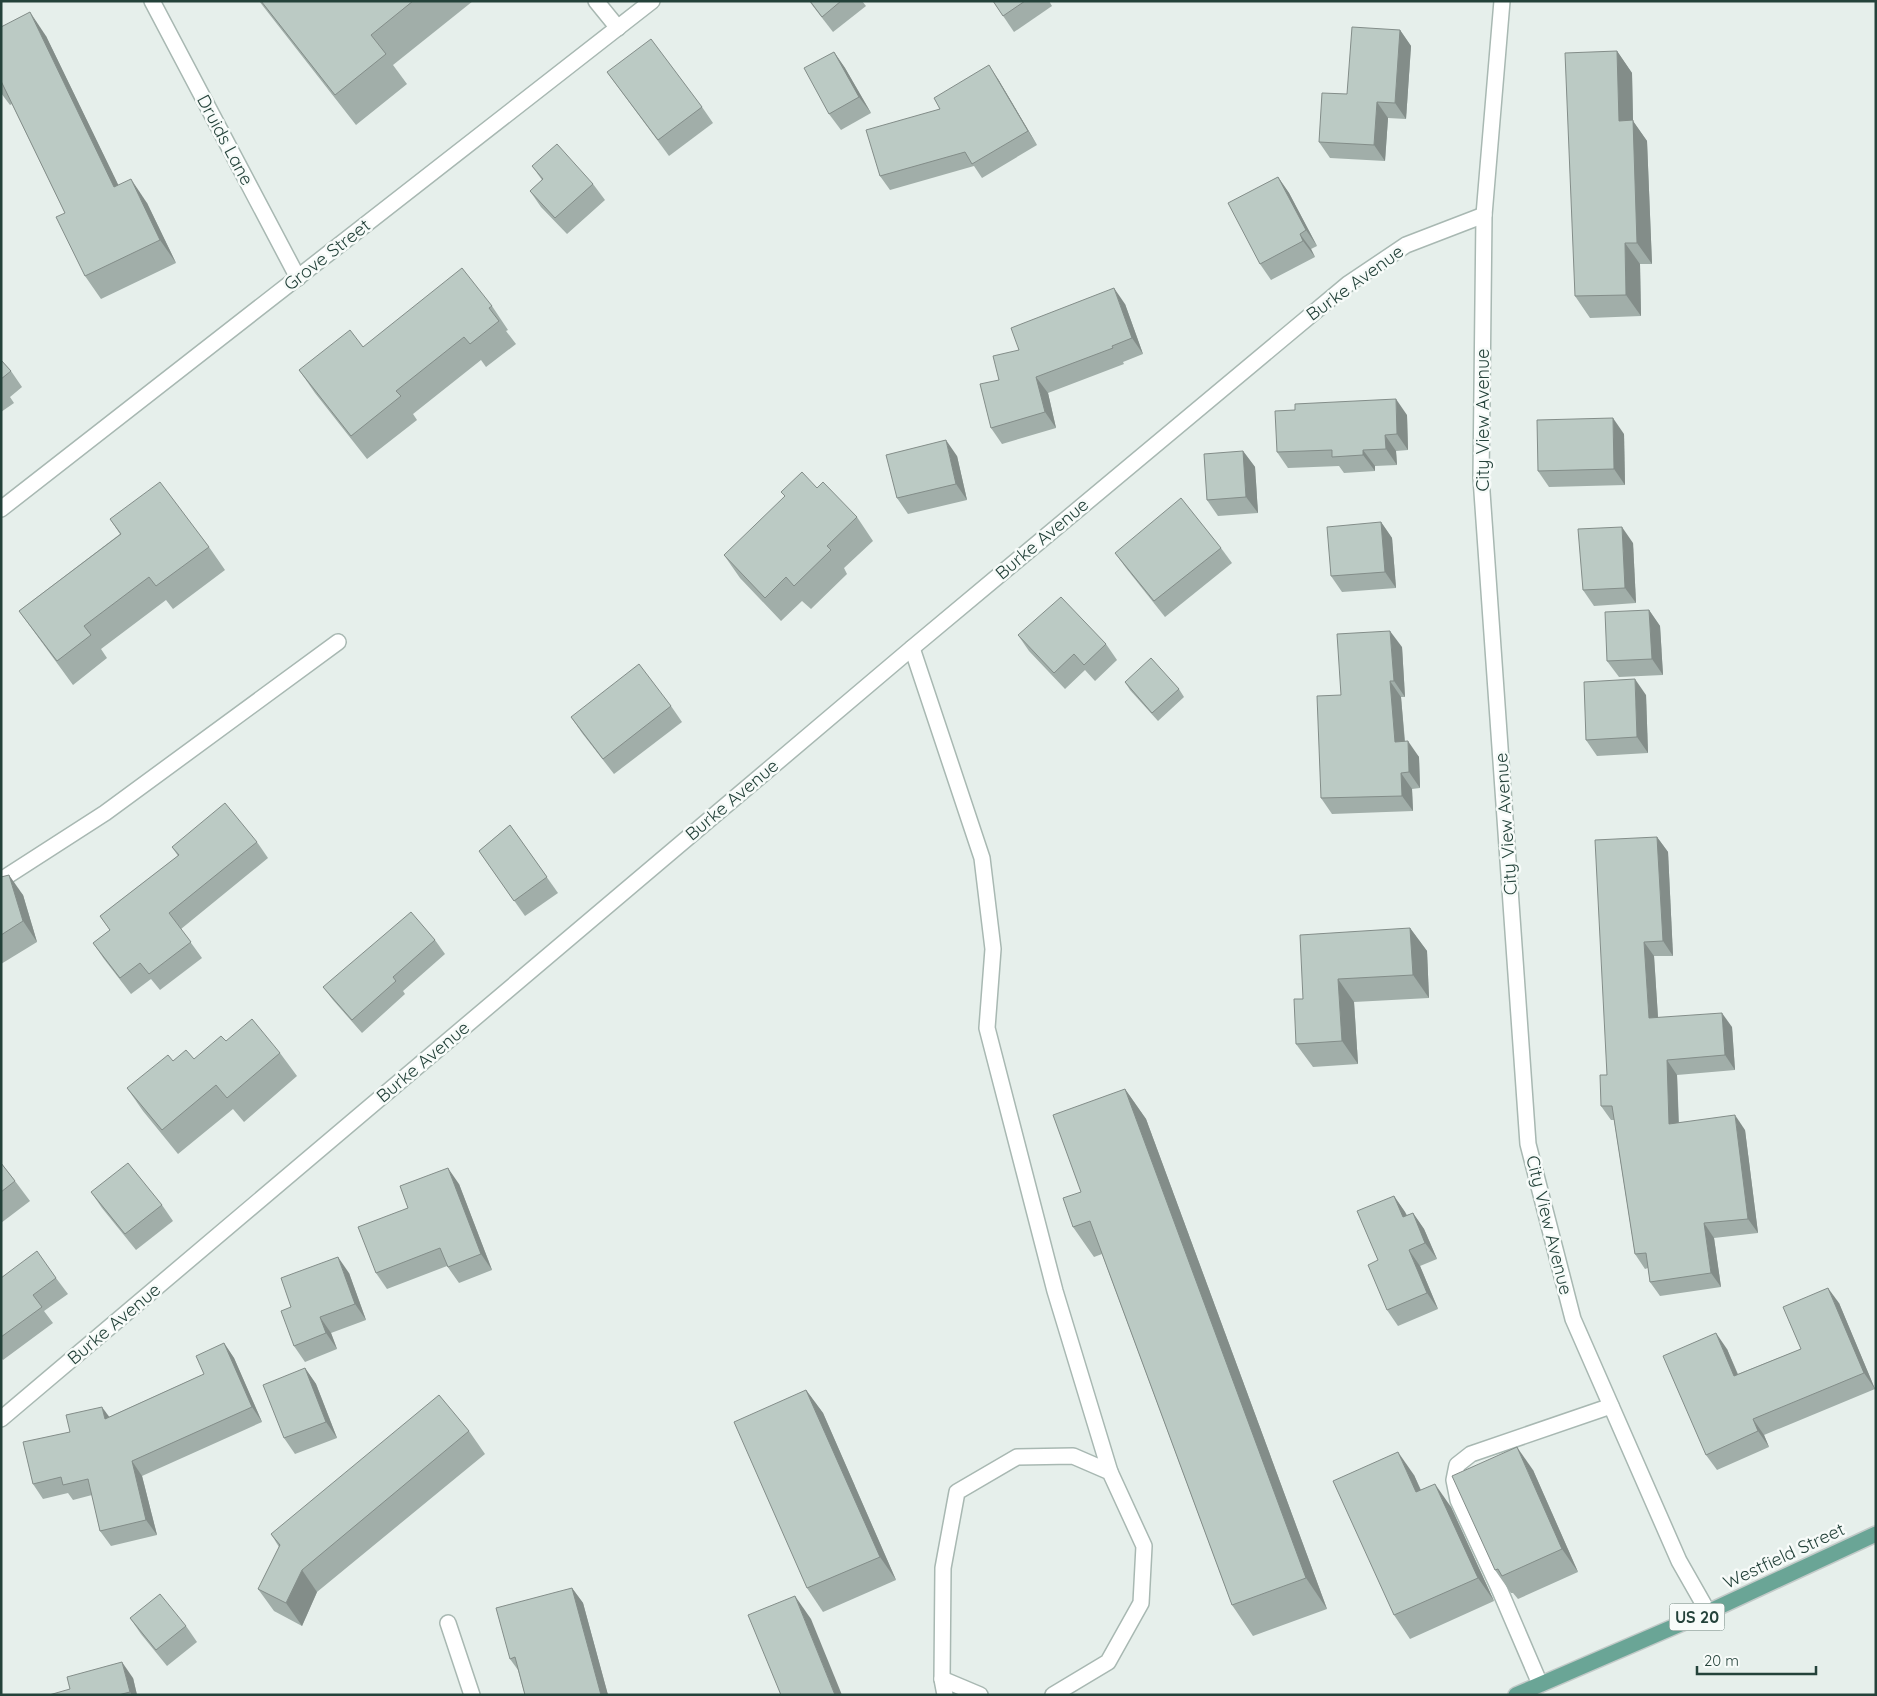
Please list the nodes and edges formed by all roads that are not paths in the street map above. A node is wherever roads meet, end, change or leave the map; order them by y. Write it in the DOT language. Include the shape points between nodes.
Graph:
graph roads {
  1 [pos="152,1"];
  2 [pos="596,1"];
  3 [pos="652,1"];
  4 [pos="1502,1"];
  5 [pos="618,28"];
  6 [pos="1484,215"];
  7 [pos="298,278"];
  8 [pos="1,509"];
  9 [pos="338,642"];
  10 [pos="912,648"];
  11 [pos="1,880"];
  12 [pos="1611,1406"];
  13 [pos="1,1419"];
  14 [pos="1110,1472"];
  15 [pos="1876,1534"];
  16 [pos="1708,1612"];
  17 [pos="448,1623"];
  18 [pos="942,1678"];
  19 [pos="1540,1684"];
  20 [pos="472,1695"];
  21 [pos="945,1695"];
  22 [pos="980,1695"];
  23 [pos="1053,1695"];
  24 [pos="1516,1695"];
  1 -- 7 [label="street, Druids Lane"];
  2 -- 5 [label="street"];
  3 -- 5 [label="street, Grove Street"];
  4 -- 6 [label="street, City View Avenue"];
  5 -- 7 [label="street, Grove Street"];
  6 -- 10 [label="street, Burke Avenue" via="1406,245 1348,284"];
  6 -- 12 [label="street, City View Avenue" via="1481,478 1528,1144 1573,1319"];
  7 -- 8 [label="street, Grove Street"];
  9 -- 11 [label="street" via="105,813"];
  10 -- 13 [label="street, Burke Avenue"];
  10 -- 14 [label="street" via="982,858 993,949 987,1028 1055,1291"];
  12 -- 16 [label="street, City View Avenue" via="1679,1561"];
  12 -- 19 [label="street" via="1472,1454 1457,1464 1454,1480 1458,1500"];
  14 -- 18 [label="street" via="1073,1456 1017,1457 957,1492 943,1568"];
  14 -- 23 [label="street" via="1144,1546 1141,1603 1108,1662"];
  15 -- 16 [label="main road, Westfield Street / US 20"];
  16 -- 19 [label="main road, Westfield Street / US 20"];
  17 -- 20 [label="street"];
  18 -- 21 [label="street"];
  18 -- 22 [label="street"];
  19 -- 24 [label="main road, Westfield Street / US 20"];
}
